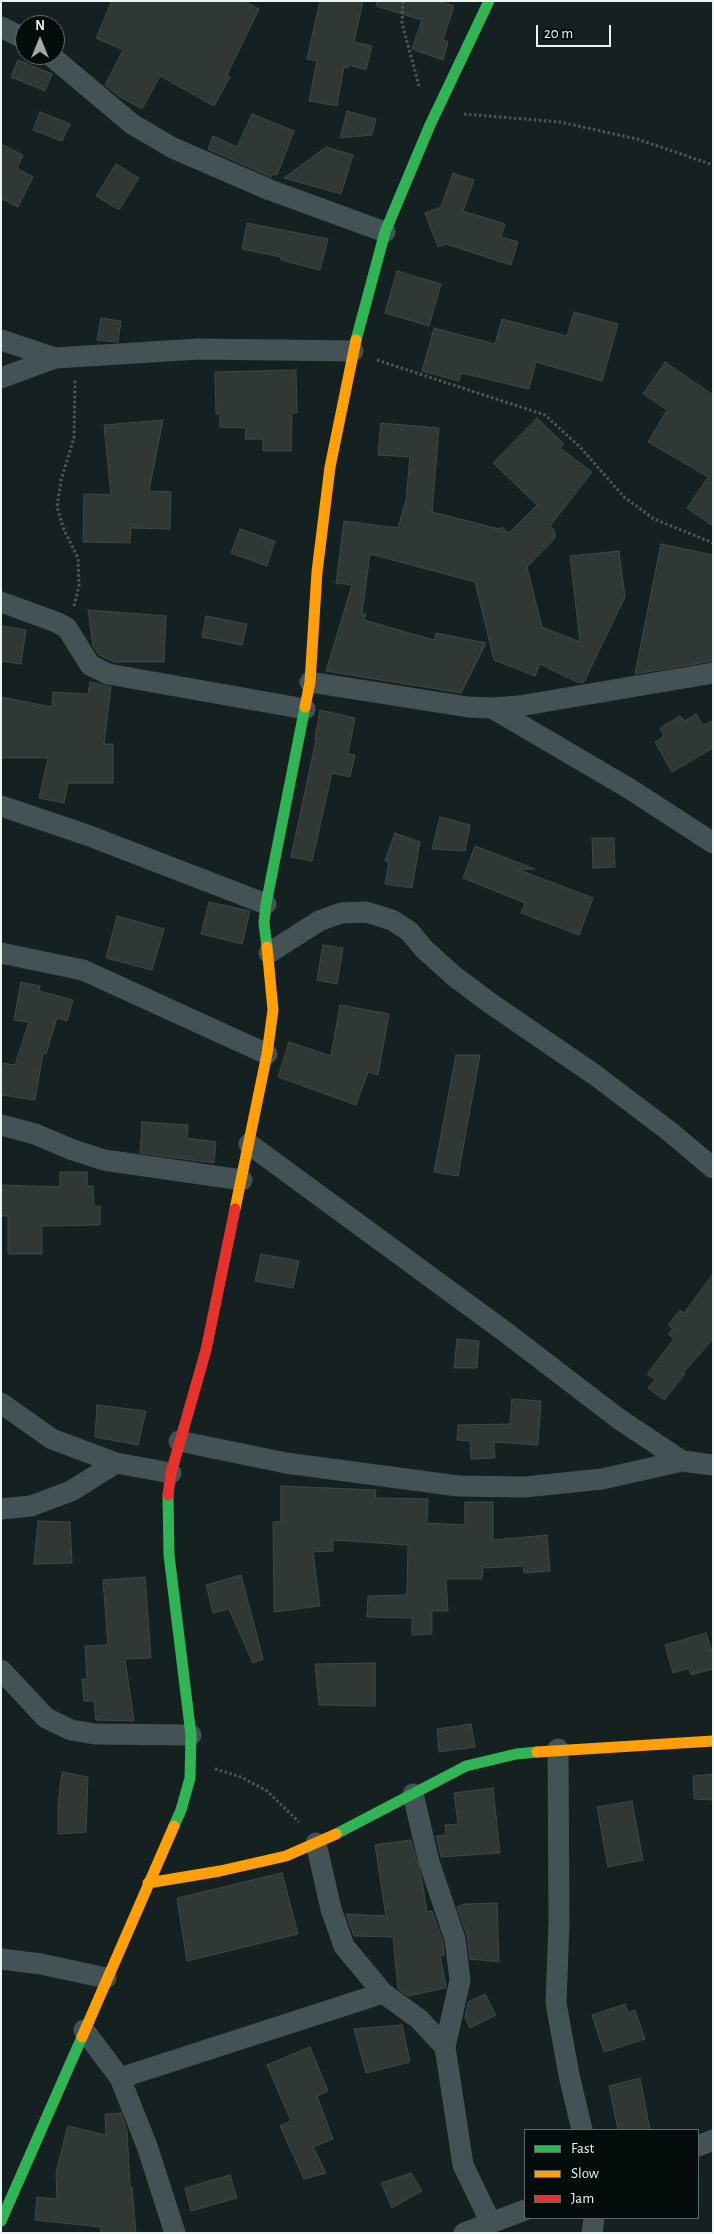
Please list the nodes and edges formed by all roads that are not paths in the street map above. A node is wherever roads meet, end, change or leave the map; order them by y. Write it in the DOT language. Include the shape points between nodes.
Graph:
graph roads {
  1 [pos="489,1"];
  2 [pos="1,27"];
  3 [pos="15,34"];
  4 [pos="62,65"];
  5 [pos="386,232"];
  6 [pos="1,340"];
  7 [pos="353,351"];
  8 [pos="55,358"];
  9 [pos="1,378"];
  10 [pos="1,602"];
  11 [pos="713,674"];
  12 [pos="310,682"];
  13 [pos="305,708"];
  14 [pos="492,708"];
  15 [pos="1,806"];
  16 [pos="713,843"];
  17 [pos="266,904"];
  18 [pos="1,953"];
  19 [pos="268,953"];
  20 [pos="267,1054"];
  21 [pos="1,1125"];
  22 [pos="249,1144"];
  23 [pos="713,1168"];
  24 [pos="242,1180"];
  25 [pos="1,1403"];
  26 [pos="179,1441"];
  27 [pos="682,1461"];
  28 [pos="116,1463"];
  29 [pos="713,1465"];
  30 [pos="171,1473"];
  31 [pos="1,1509"];
  32 [pos="1,1670"];
  33 [pos="191,1735"];
  34 [pos="713,1740"];
  35 [pos="558,1749"];
  36 [pos="413,1794"];
  37 [pos="316,1843"];
  38 [pos="148,1883"];
  39 [pos="1,1960"];
  40 [pos="106,1978"];
  41 [pos="383,1993"];
  42 [pos="84,2030"];
  43 [pos="445,2047"];
  44 [pos="120,2078"];
  45 [pos="582,2129"];
  46 [pos="713,2140"];
  47 [pos="699,2146"];
  48 [pos="524,2210"];
  49 [pos="594,2219"];
  50 [pos="1,2221"];
  51 [pos="491,2223"];
  52 [pos="175,2233"];
  53 [pos="464,2233"];
  54 [pos="592,2233"];
  1 -- 5 [label="street" via="436,112"];
  2 -- 3 [label="street"];
  4 -- 5 [label="street" via="132,124 173,148 270,190"];
  5 -- 7 [label="street"];
  6 -- 8 [label="street"];
  7 -- 8 [label="street" via="199,349"];
  7 -- 12 [label="street" via="330,467"];
  8 -- 9 [label="street"];
  10 -- 13 [label="street" via="67,628 90,665 108,674"];
  11 -- 14 [label="street"];
  12 -- 13 [label="street"];
  12 -- 14 [label="street"];
  13 -- 17 [label="street"];
  14 -- 16 [label="street" via="630,789"];
  15 -- 17 [label="street" via="87,835"];
  17 -- 19 [label="street" via="264,923"];
  18 -- 20 [label="street" via="83,970"];
  19 -- 20 [label="street" via="273,1010"];
  19 -- 23 [label="street" via="319,921 341,914 366,912 392,920 409,931 454,976 595,1075"];
  20 -- 22 [label="street"];
  21 -- 24 [label="street" via="104,1160"];
  22 -- 24 [label="street"];
  22 -- 27 [label="street" via="619,1419"];
  24 -- 26 [label="street" via="206,1350"];
  25 -- 28 [label="street" via="52,1439"];
  26 -- 27 [label="street" via="286,1463 458,1486 525,1486 602,1479"];
  26 -- 30 [label="street"];
  27 -- 29 [label="street"];
  28 -- 30 [label="street"];
  28 -- 31 [label="street" via="71,1492 30,1506"];
  30 -- 33 [label="street" via="169,1555"];
  32 -- 33 [label="street" via="46,1718 71,1730 95,1734"];
  33 -- 38 [label="street" via="190,1778 181,1810"];
  34 -- 35 [label="street"];
  35 -- 36 [label="street" via="516,1754 466,1766"];
  35 -- 45 [label="street" via="556,2003"];
  36 -- 37 [label="street"];
  36 -- 43 [label="street" via="429,1862 455,1939 460,1980"];
  37 -- 38 [label="street" via="286,1856"];
  37 -- 41 [label="street" via="331,1909 344,1946"];
  38 -- 40 [label="street"];
  39 -- 40 [label="street" via="41,1964"];
  40 -- 42 [label="street"];
  41 -- 43 [label="street" via="419,2019"];
  41 -- 44 [label="street"];
  42 -- 44 [label="street"];
  42 -- 50 [label="street"];
  43 -- 51 [label="street" via="463,2165"];
  44 -- 52 [label="street" via="147,2146"];
  46 -- 47 [label="street"];
  48 -- 51 [label="street"];
  49 -- 54 [label="street"];
  51 -- 53 [label="street"];
}
